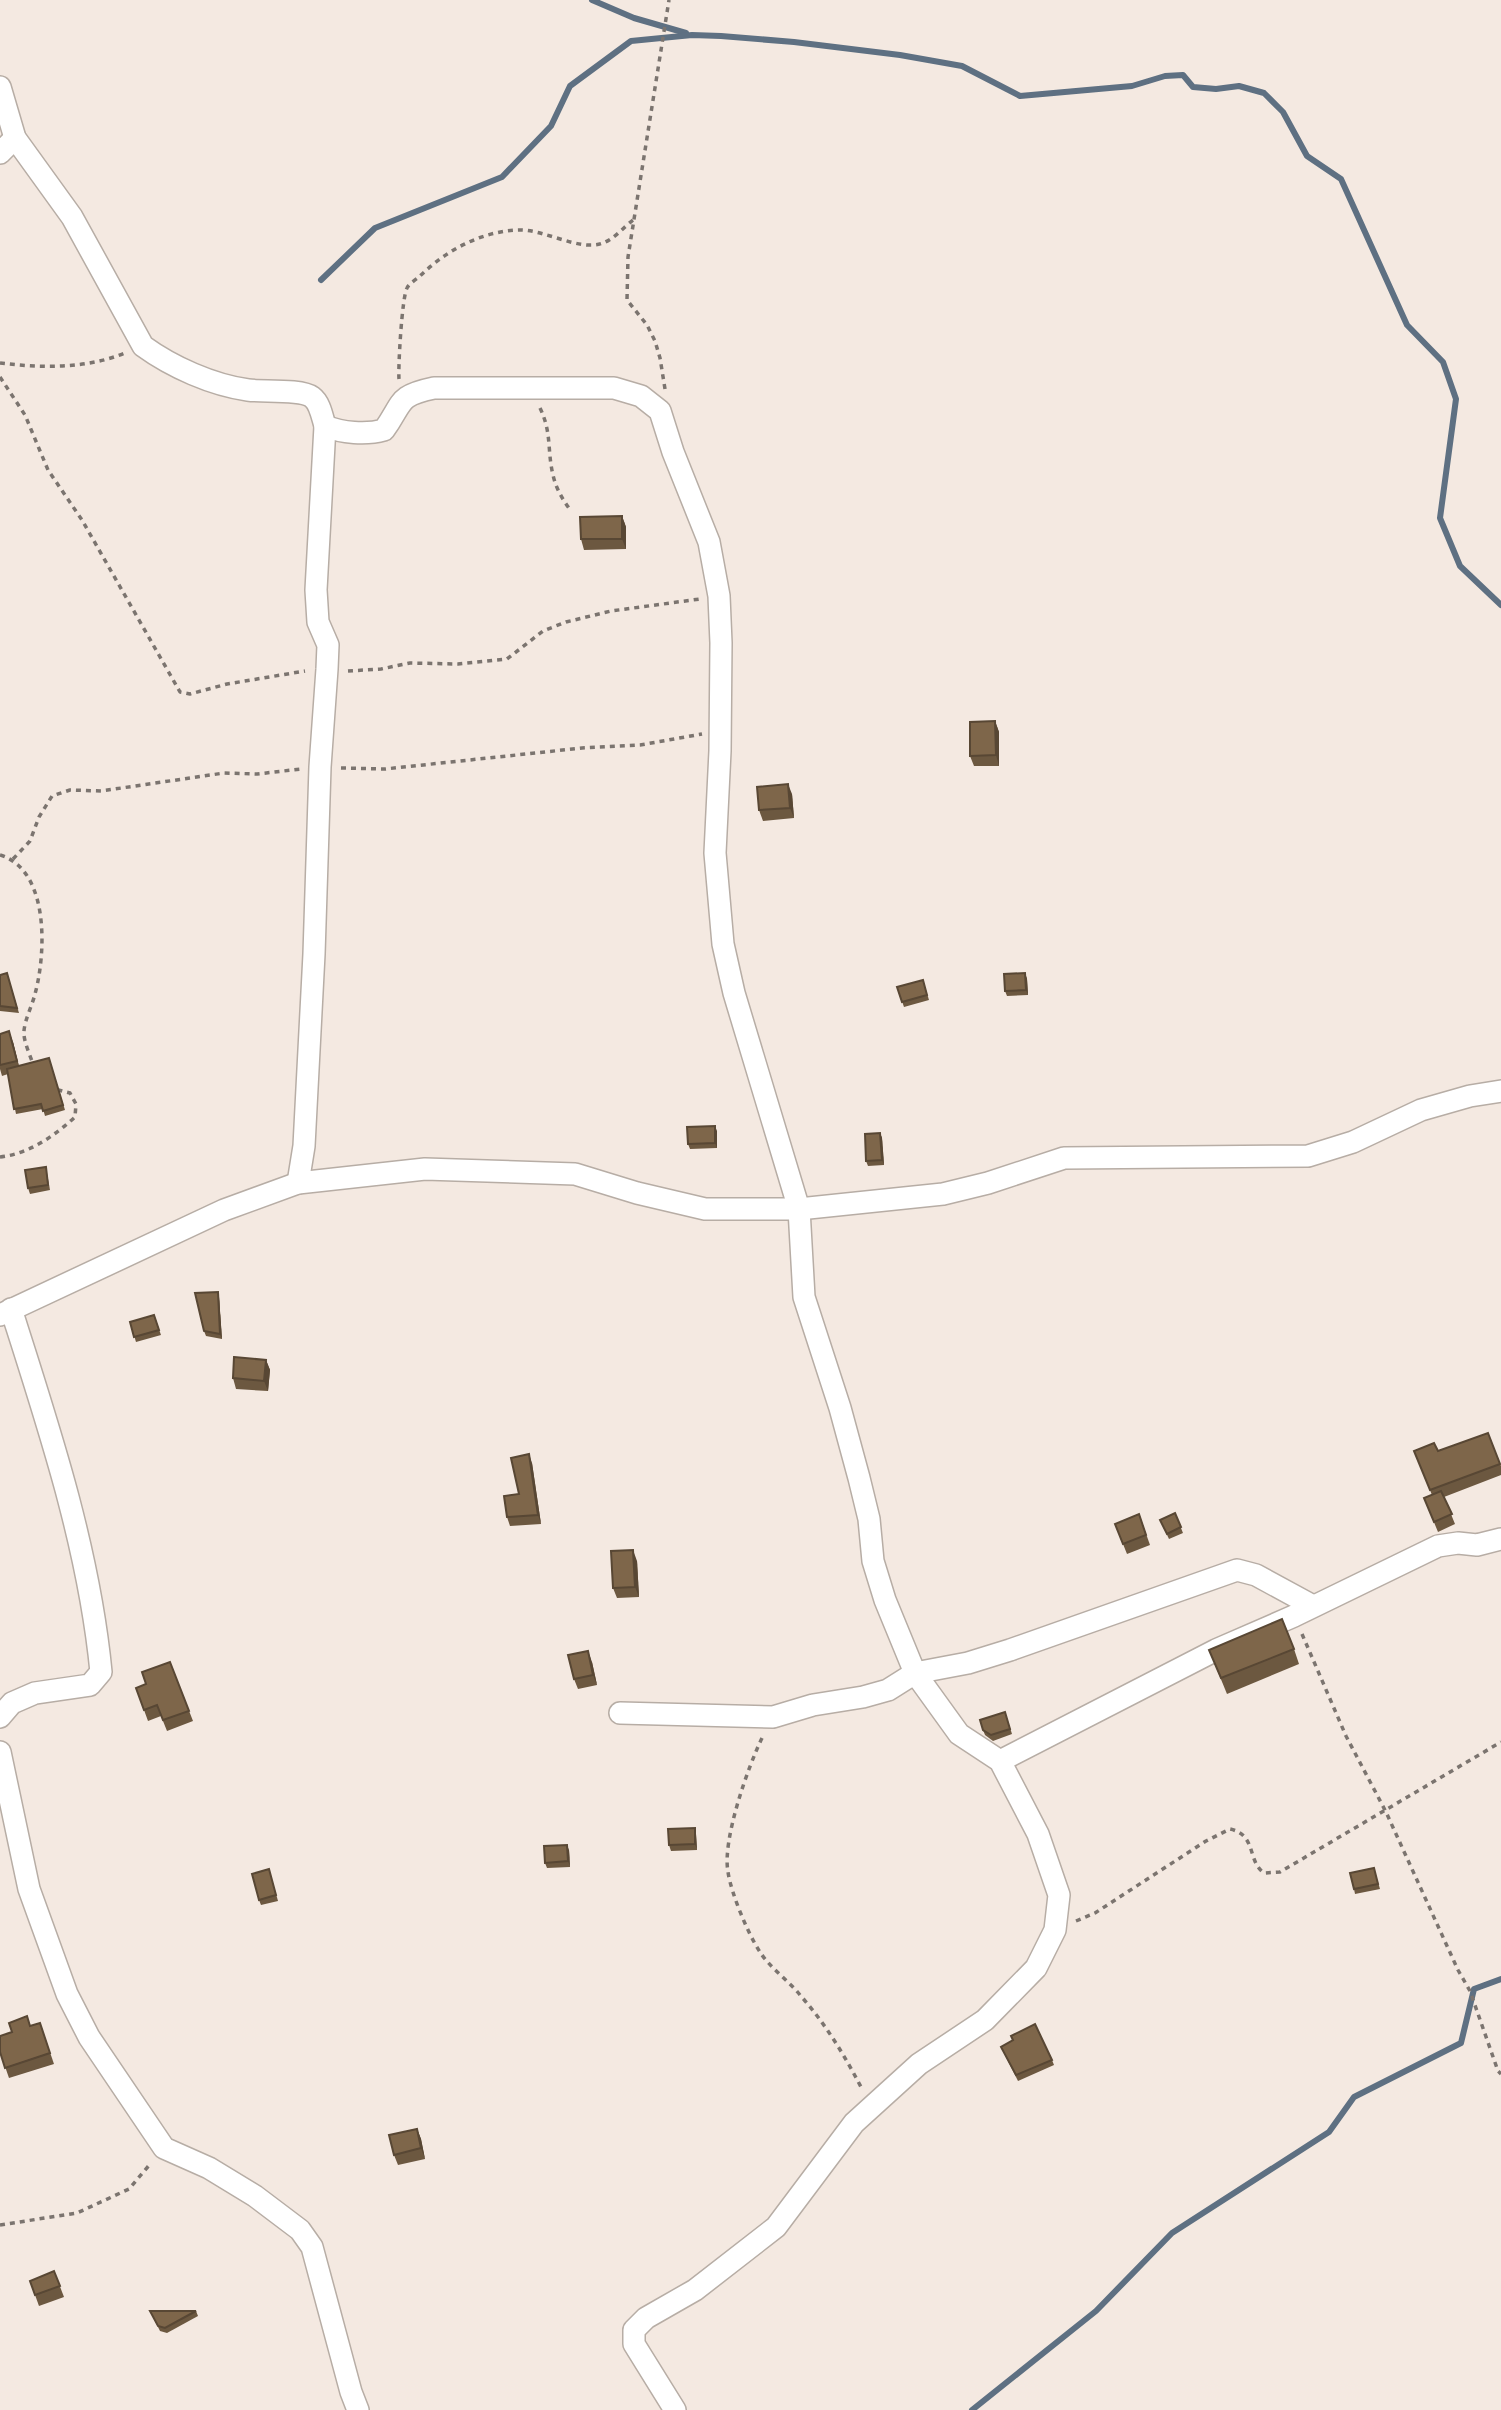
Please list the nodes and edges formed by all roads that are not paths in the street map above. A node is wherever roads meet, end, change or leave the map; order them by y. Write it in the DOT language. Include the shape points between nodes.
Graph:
graph roads {
  1 [pos="0,88"];
  2 [pos="7,146"];
  3 [pos="325,426"];
  4 [pos="1501,1090"];
  5 [pos="298,1183"];
  6 [pos="799,1209"];
  7 [pos="6,1312"];
  8 [pos="1501,1539"];
  9 [pos="1304,1611"];
  10 [pos="915,1673"];
  11 [pos="620,1713"];
  12 [pos="0,1717"];
  13 [pos="0,1752"];
  14 [pos="1000,1762"];
  15 [pos="358,2410"];
  16 [pos="675,2410"];
  1 -- 2 [label="street"];
  2 -- 3 [label="street" via="72,218 143,346 218,384 304,393 319,405"];
  3 -- 5 [label="street" via="316,590 318,622 328,645 304,1146"];
  3 -- 6 [label="street" via="384,430 401,401 412,392 433,388 614,388 641,396 660,411 709,542 719,596 715,853 723,944"];
  4 -- 6 [label="street" via="1421,1110 1353,1142 1308,1156 1064,1157 943,1194"];
  5 -- 6 [label="street" via="425,1169 575,1174 705,1209"];
  5 -- 7 [label="street" via="224,1210"];
  6 -- 10 [label="street" via="804,1297 859,1478 873,1561"];
  7 -- 12 [label="street" via="62,1470 101,1672 90,1685 35,1693 12,1703"];
  8 -- 9 [label="street" via="1438,1546"];
  9 -- 10 [label="street" via="1256,1575 1237,1570 1010,1650"];
  9 -- 14 [label="street" via="1216,1650"];
  10 -- 11 [label="street" via="888,1690 863,1698 773,1717"];
  10 -- 14 [label="street" via="959,1734"];
  13 -- 15 [label="street" via="29,1889 67,1994 89,2036 164,2148 256,2196 300,2230 313,2247"];
  14 -- 16 [label="street" via="1038,1834 1059,1895 1055,1930 1036,1968 985,2020 919,2064 854,2123 776,2227 634,2330 634,2344"];
}
